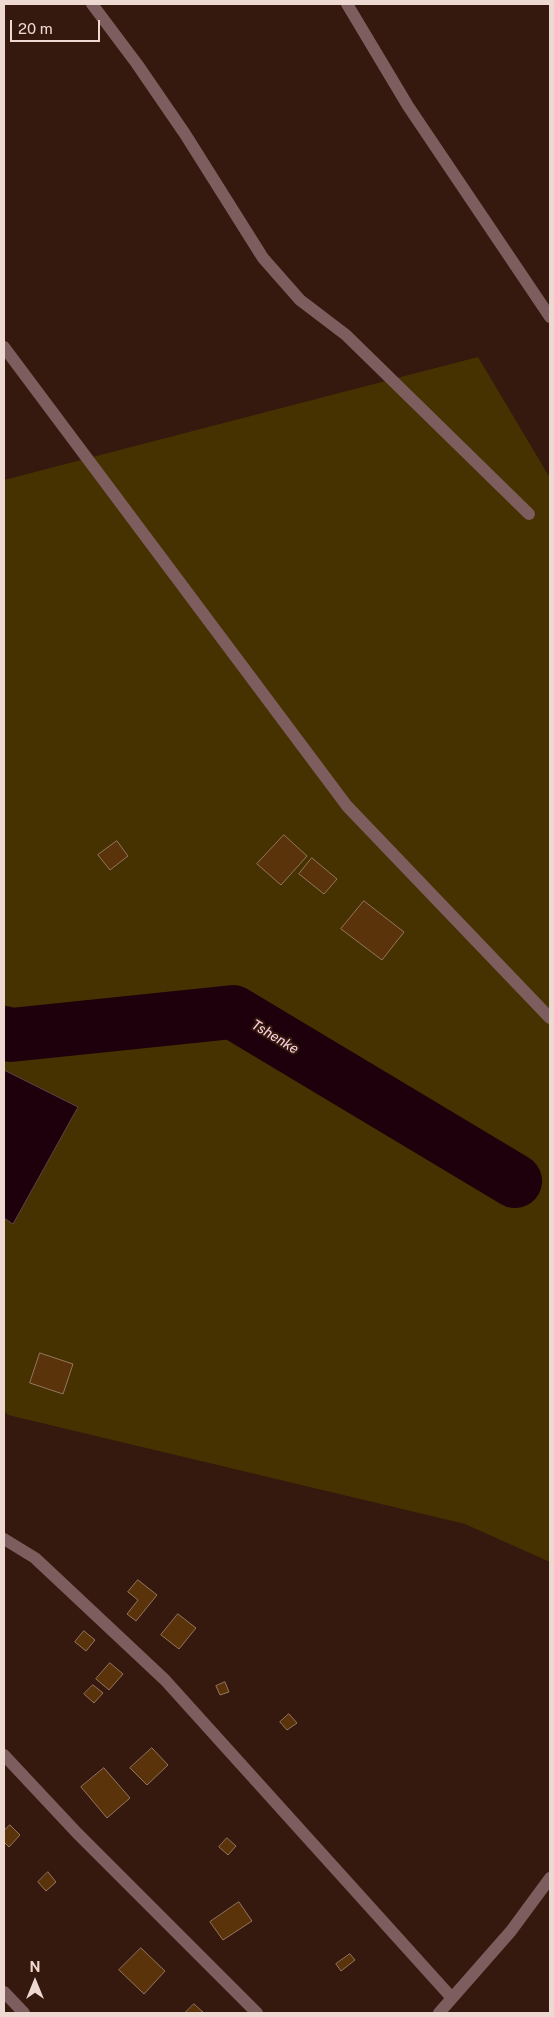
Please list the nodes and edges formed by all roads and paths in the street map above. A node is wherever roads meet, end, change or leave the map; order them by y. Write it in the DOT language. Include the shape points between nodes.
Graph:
graph roads {
  1 [pos="92,4"];
  2 [pos="347,4"];
  3 [pos="550,316"];
  4 [pos="4,347"];
  5 [pos="529,514"];
  6 [pos="550,1018"];
  7 [pos="4,1539"];
  8 [pos="4,1755"];
  9 [pos="550,1878"];
  10 [pos="4,1992"];
  11 [pos="452,1998"];
  12 [pos="24,2013"];
  13 [pos="257,2013"];
  14 [pos="438,2013"];
  1 -- 5 [label="street" via="185,134 263,258 300,300 346,335"];
  2 -- 3 [label="street" via="408,106"];
  4 -- 6 [label="street" via="347,806"];
  7 -- 11 [label="street" via="35,1558 165,1680"];
  8 -- 13 [label="street"];
  9 -- 11 [label="street" via="511,1931"];
  10 -- 12 [label="street"];
  11 -- 14 [label="street"];
}
